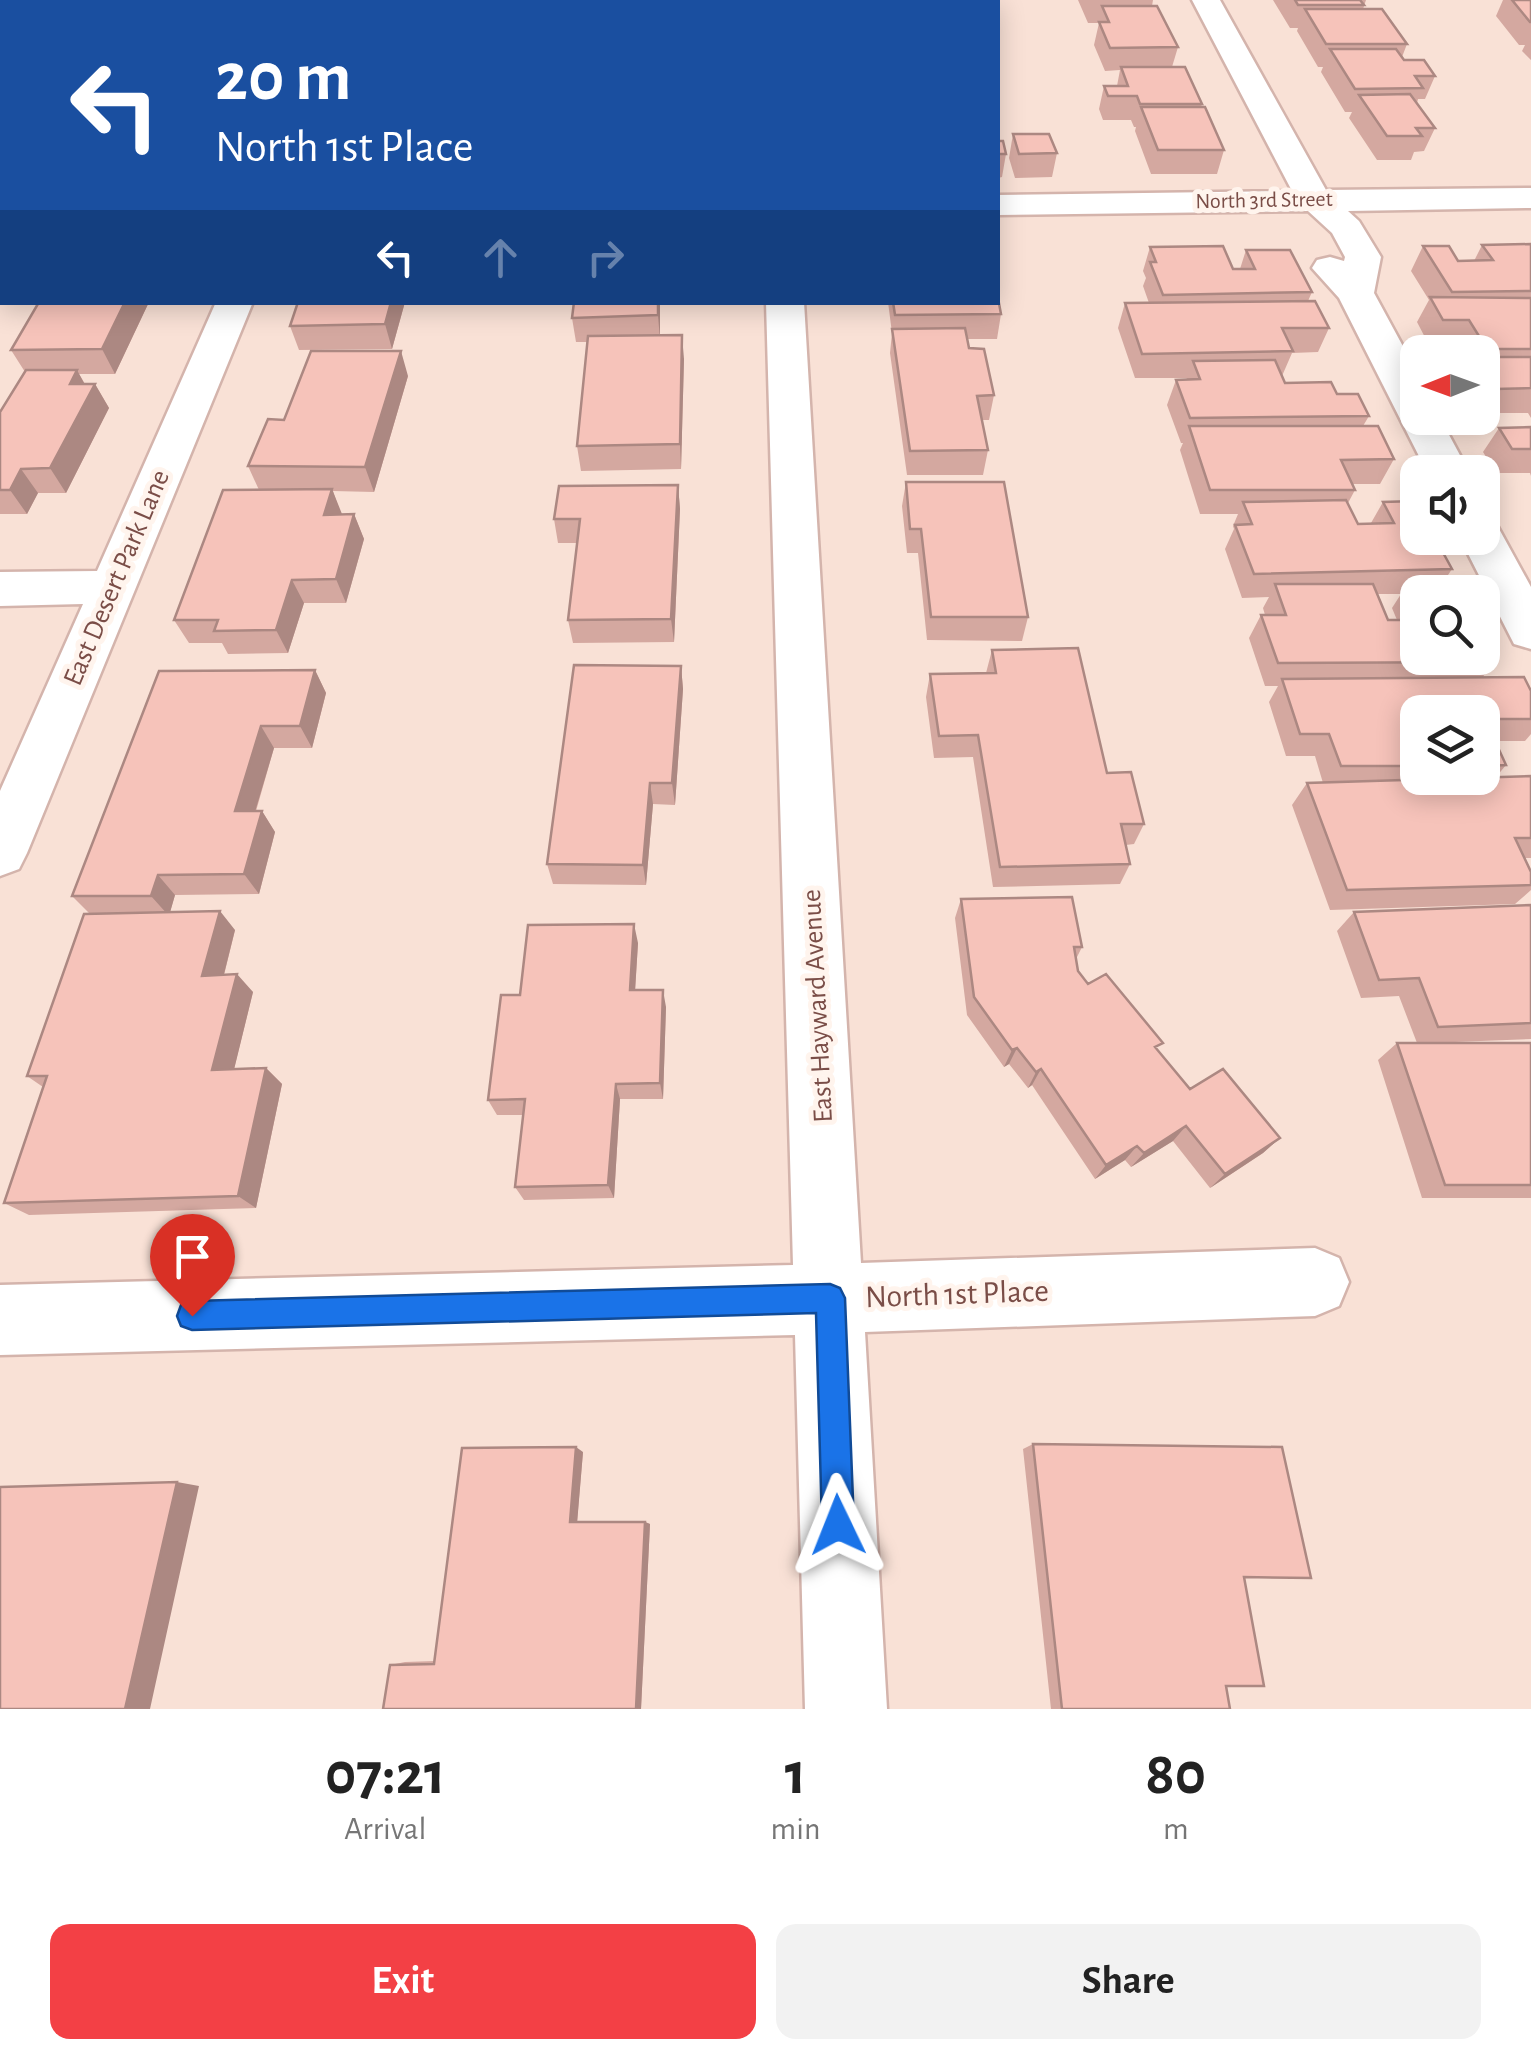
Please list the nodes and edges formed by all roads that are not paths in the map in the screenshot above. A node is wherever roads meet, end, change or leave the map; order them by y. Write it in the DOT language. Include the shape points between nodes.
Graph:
graph roads {
  1 [pos="1206,0"];
  2 [pos="1313,198"];
  3 [pos="1531,198"];
  4 [pos="1000,205"];
  5 [pos="233,305"];
  6 [pos="785,305"];
  7 [pos="1400,381"];
  8 [pos="1491,555"];
  9 [pos="113,587"];
  10 [pos="0,589"];
  11 [pos="1531,632"];
  12 [pos="0,853"];
  13 [pos="1315,1282"];
  14 [pos="830,1298"];
  15 [pos="0,1320"];
  16 [pos="846,1709"];
  1 -- 2 [label="street"];
  2 -- 3 [label="street, North 3rd Street"];
  2 -- 4 [label="street, North 3rd Street"];
  2 -- 7 [label="street" via="1306,226 1318,256 1355,293"];
  5 -- 9 [label="street, East Desert Park Lane"];
  6 -- 14 [label="street, East Hayward Avenue"];
  8 -- 11 [label="street"];
  9 -- 10 [label="street"];
  9 -- 12 [label="street, East Desert Park Lane"];
  13 -- 14 [label="street, North 1st Place"];
  14 -- 15 [label="street, North 1st Place"];
  14 -- 16 [label="street, East Hayward Avenue"];
}
